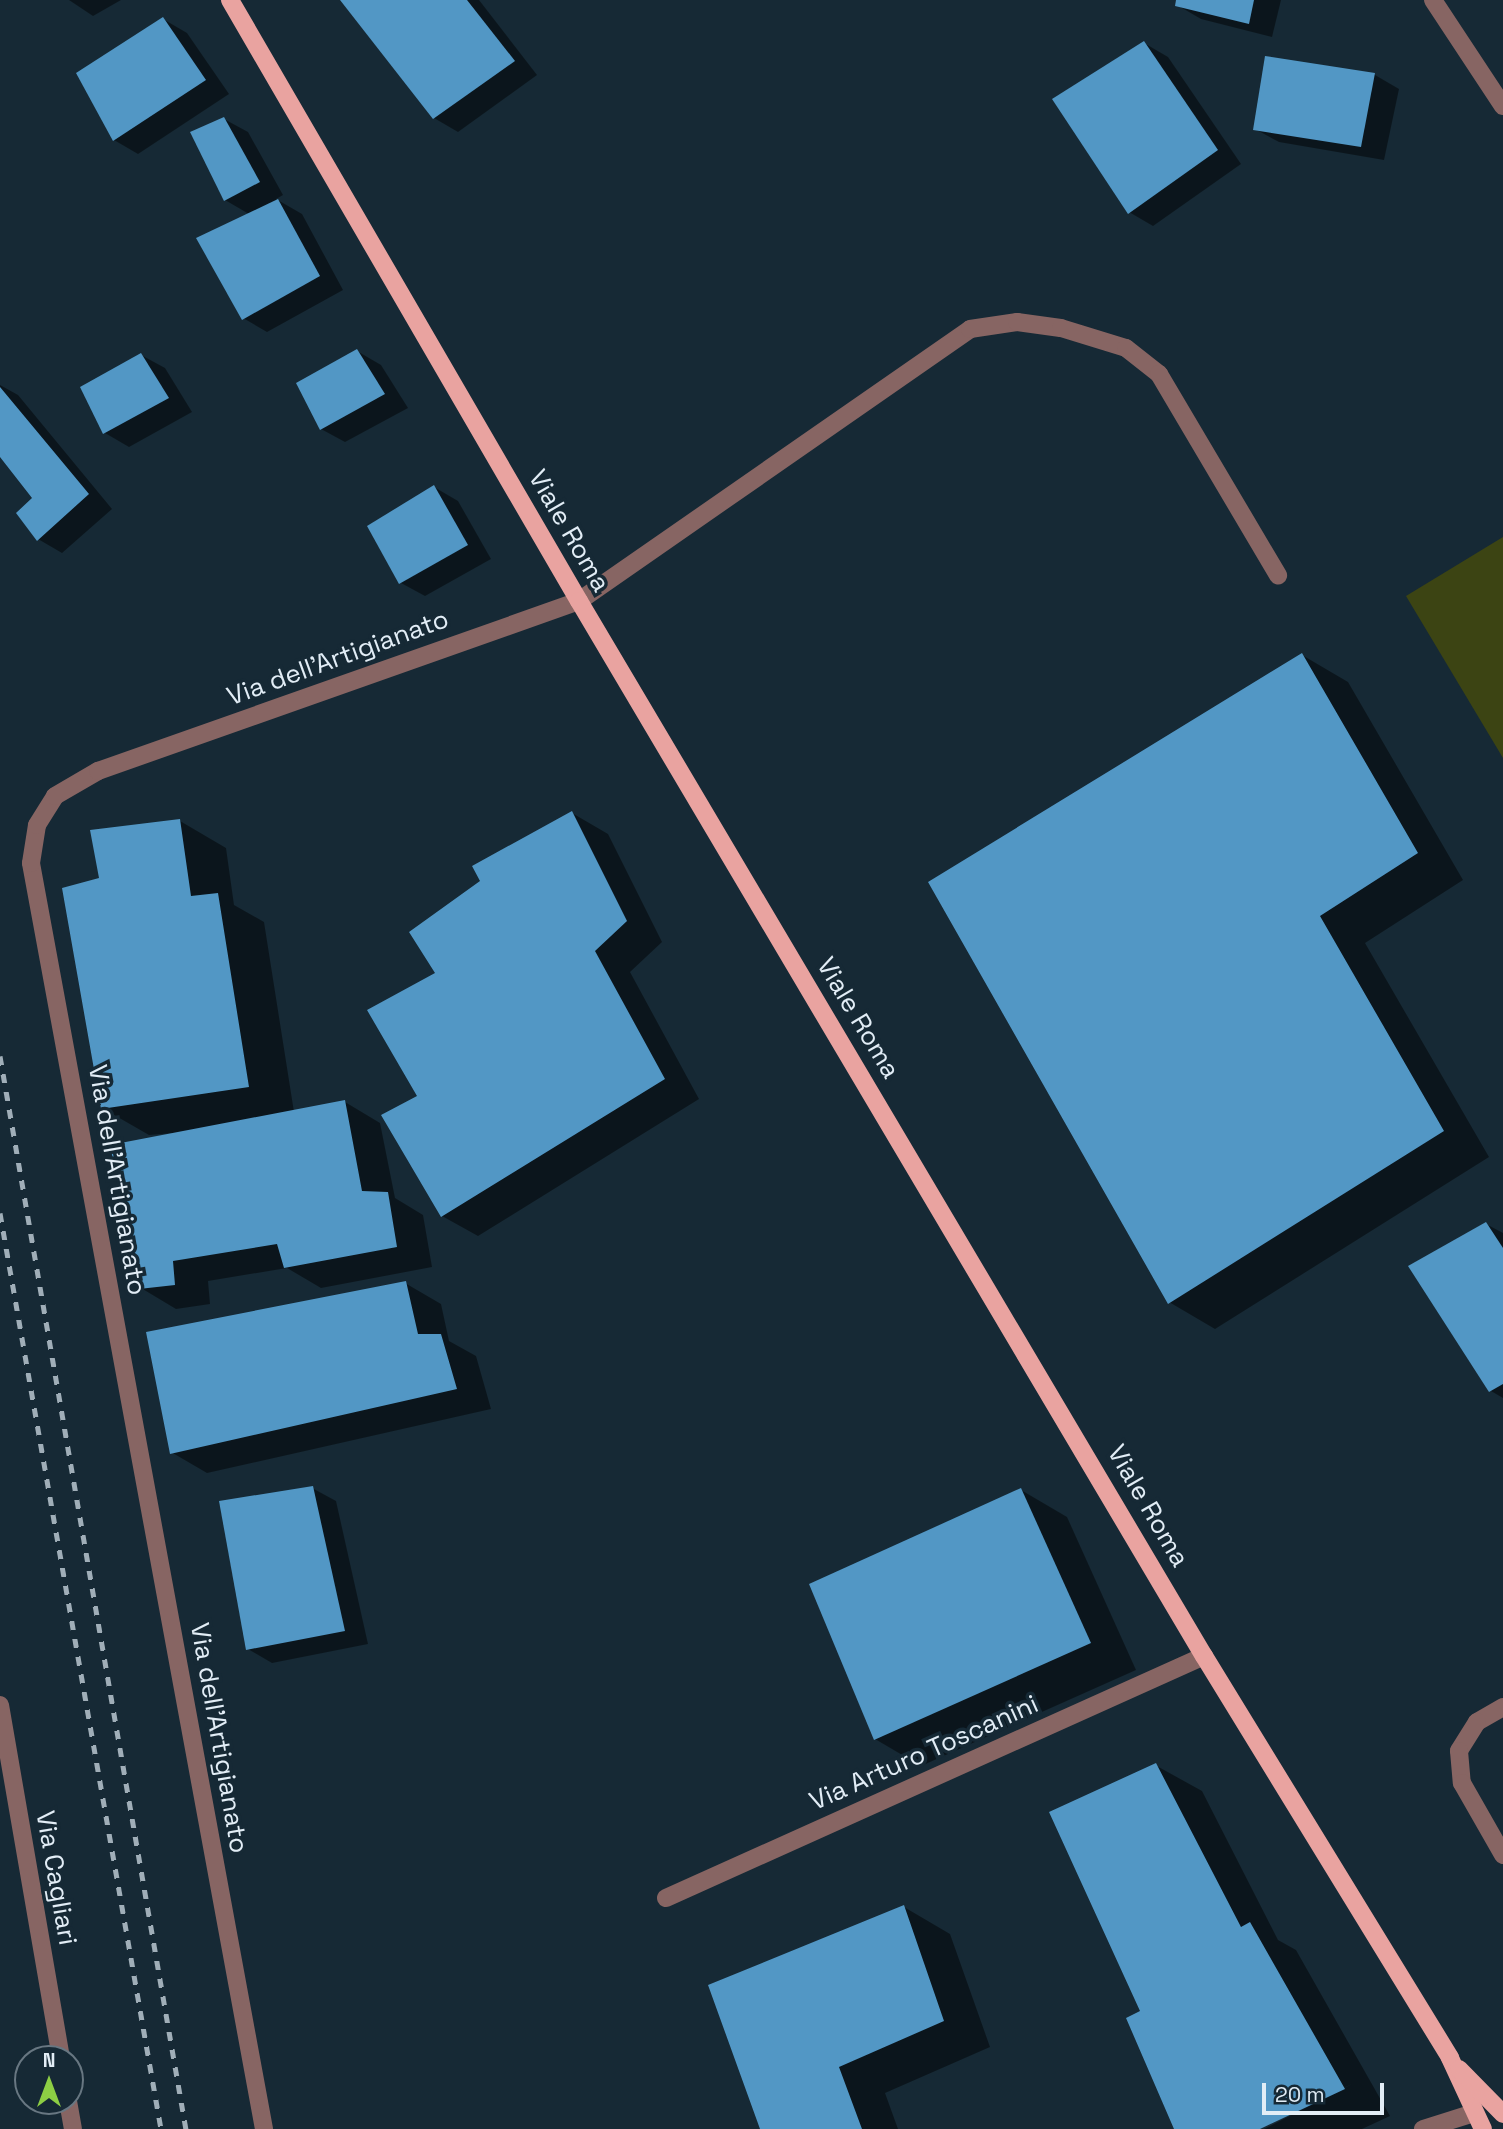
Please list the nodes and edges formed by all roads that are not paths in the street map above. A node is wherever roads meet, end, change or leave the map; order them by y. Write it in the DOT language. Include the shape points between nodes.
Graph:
graph roads {
  1 [pos="230,0"];
  2 [pos="1433,0"];
  3 [pos="1503,106"];
  4 [pos="1278,575"];
  5 [pos="579,601"];
  6 [pos="1204,1656"];
  7 [pos="0,1705"];
  8 [pos="1503,1707"];
  9 [pos="1503,1855"];
  10 [pos="666,1898"];
  11 [pos="59,2045"];
  12 [pos="1450,2058"];
  13 [pos="1474,2113"];
  14 [pos="1503,2114"];
  15 [pos="264,2129"];
  16 [pos="1423,2129"];
  17 [pos="1483,2129"];
  1 -- 5 [label="main road, Viale Roma"];
  2 -- 3 [label="street"];
  4 -- 5 [label="street, Via dell'Artigianato" via="1158,374 1126,348 1061,328 1017,323 970,329"];
  5 -- 6 [label="main road, Viale Roma"];
  5 -- 15 [label="street, Via dell'Artigianato" via="98,771 55,796 37,825 32,863"];
  6 -- 10 [label="street, Via Arturo Toscanini"];
  6 -- 12 [label="main road, Viale Roma"];
  7 -- 11 [label="street, Via Cagliari"];
  8 -- 9 [label="street" via="1477,1723 1459,1751 1462,1783"];
  12 -- 13 [label="main road, Viale Roma"];
  12 -- 14 [label="main road, Viale Roma"];
  13 -- 16 [label="street"];
  13 -- 17 [label="main road, Viale Roma"];
}
